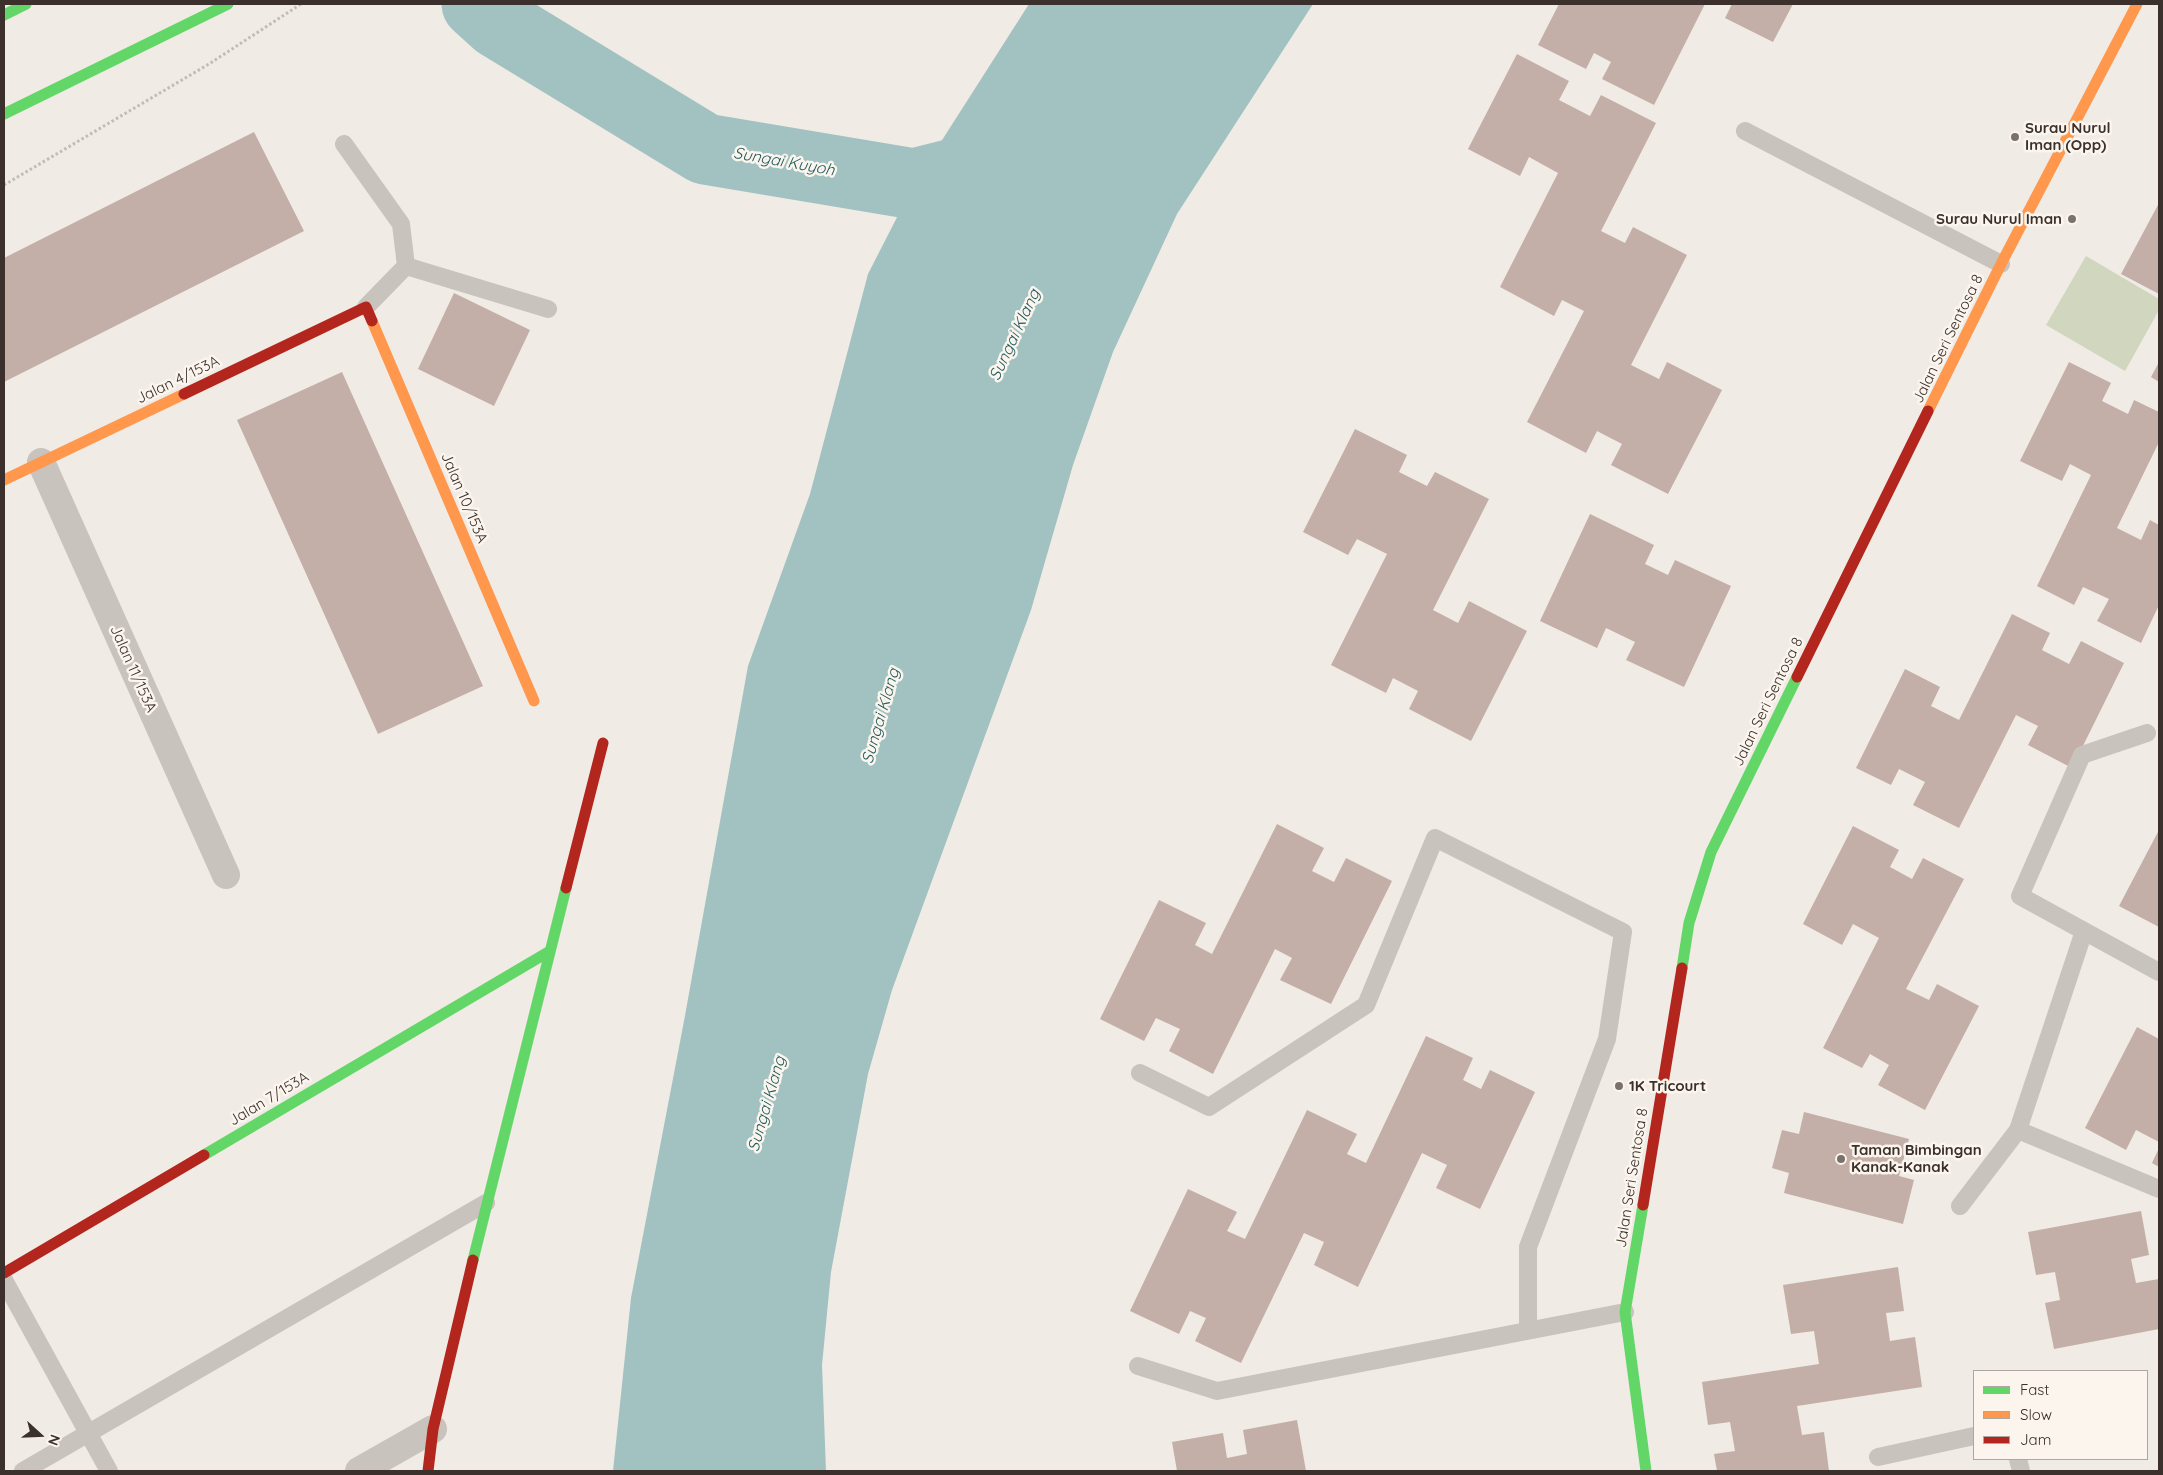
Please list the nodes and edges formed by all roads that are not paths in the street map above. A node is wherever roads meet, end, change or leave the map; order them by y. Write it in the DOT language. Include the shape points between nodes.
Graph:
graph roads {
  1 [pos="26,4"];
  2 [pos="228,4"];
  3 [pos="2137,4"];
  4 [pos="4,15"];
  5 [pos="4,114"];
  6 [pos="1745,131"];
  7 [pos="344,144"];
  8 [pos="2001,264"];
  9 [pos="406,266"];
  10 [pos="366,307"];
  11 [pos="548,309"];
  12 [pos="40,462"];
  13 [pos="4,480"];
  14 [pos="534,701"];
  15 [pos="2147,733"];
  16 [pos="603,743"];
  17 [pos="226,875"];
  18 [pos="2084,931"];
  19 [pos="550,951"];
  20 [pos="2159,972"];
  21 [pos="1140,1073"];
  22 [pos="2018,1130"];
  23 [pos="2159,1189"];
  24 [pos="486,1203"];
  25 [pos="1960,1206"];
  26 [pos="4,1273"];
  27 [pos="4,1280"];
  28 [pos="1625,1312"];
  29 [pos="1528,1330"];
  30 [pos="1138,1366"];
  31 [pos="433,1429"];
  32 [pos="89,1435"];
  33 [pos="1973,1436"];
  34 [pos="1878,1457"];
  35 [pos="24,1471"];
  36 [pos="109,1471"];
  37 [pos="359,1471"];
  38 [pos="428,1471"];
  39 [pos="1646,1471"];
  1 -- 4 [label="main road"];
  2 -- 5 [label="main road"];
  3 -- 8 [label="main road, Jalan Seri Sentosa 8"];
  6 -- 8 [label="lane"];
  7 -- 9 [label="lane" via="401,224"];
  8 -- 28 [label="main road, Jalan Seri Sentosa 8" via="1711,852 1689,923"];
  9 -- 10 [label="lane"];
  9 -- 11 [label="lane"];
  10 -- 12 [label="main road, Jalan 4/153A"];
  10 -- 14 [label="main road, Jalan 10/153A"];
  12 -- 13 [label="main road, Jalan 4/153A"];
  12 -- 17 [label="street, Jalan 11/153A"];
  15 -- 18 [label="lane" via="2082,755 2020,896"];
  16 -- 19 [label="main road"];
  18 -- 20 [label="lane"];
  18 -- 22 [label="lane"];
  19 -- 24 [label="main road"];
  19 -- 26 [label="main road, Jalan 7/153A"];
  21 -- 29 [label="lane" via="1209,1106 1366,1005 1434,838 1623,932 1607,1039 1528,1247"];
  22 -- 23 [label="lane"];
  22 -- 25 [label="lane"];
  24 -- 31 [label="main road"];
  24 -- 32 [label="lane"];
  27 -- 32 [label="lane"];
  28 -- 29 [label="lane"];
  28 -- 39 [label="main road, Jalan Seri Sentosa 8"];
  29 -- 30 [label="lane" via="1217,1391"];
  31 -- 37 [label="street"];
  31 -- 38 [label="main road"];
  32 -- 35 [label="lane"];
  32 -- 36 [label="lane"];
  33 -- 34 [label="lane"];
}
